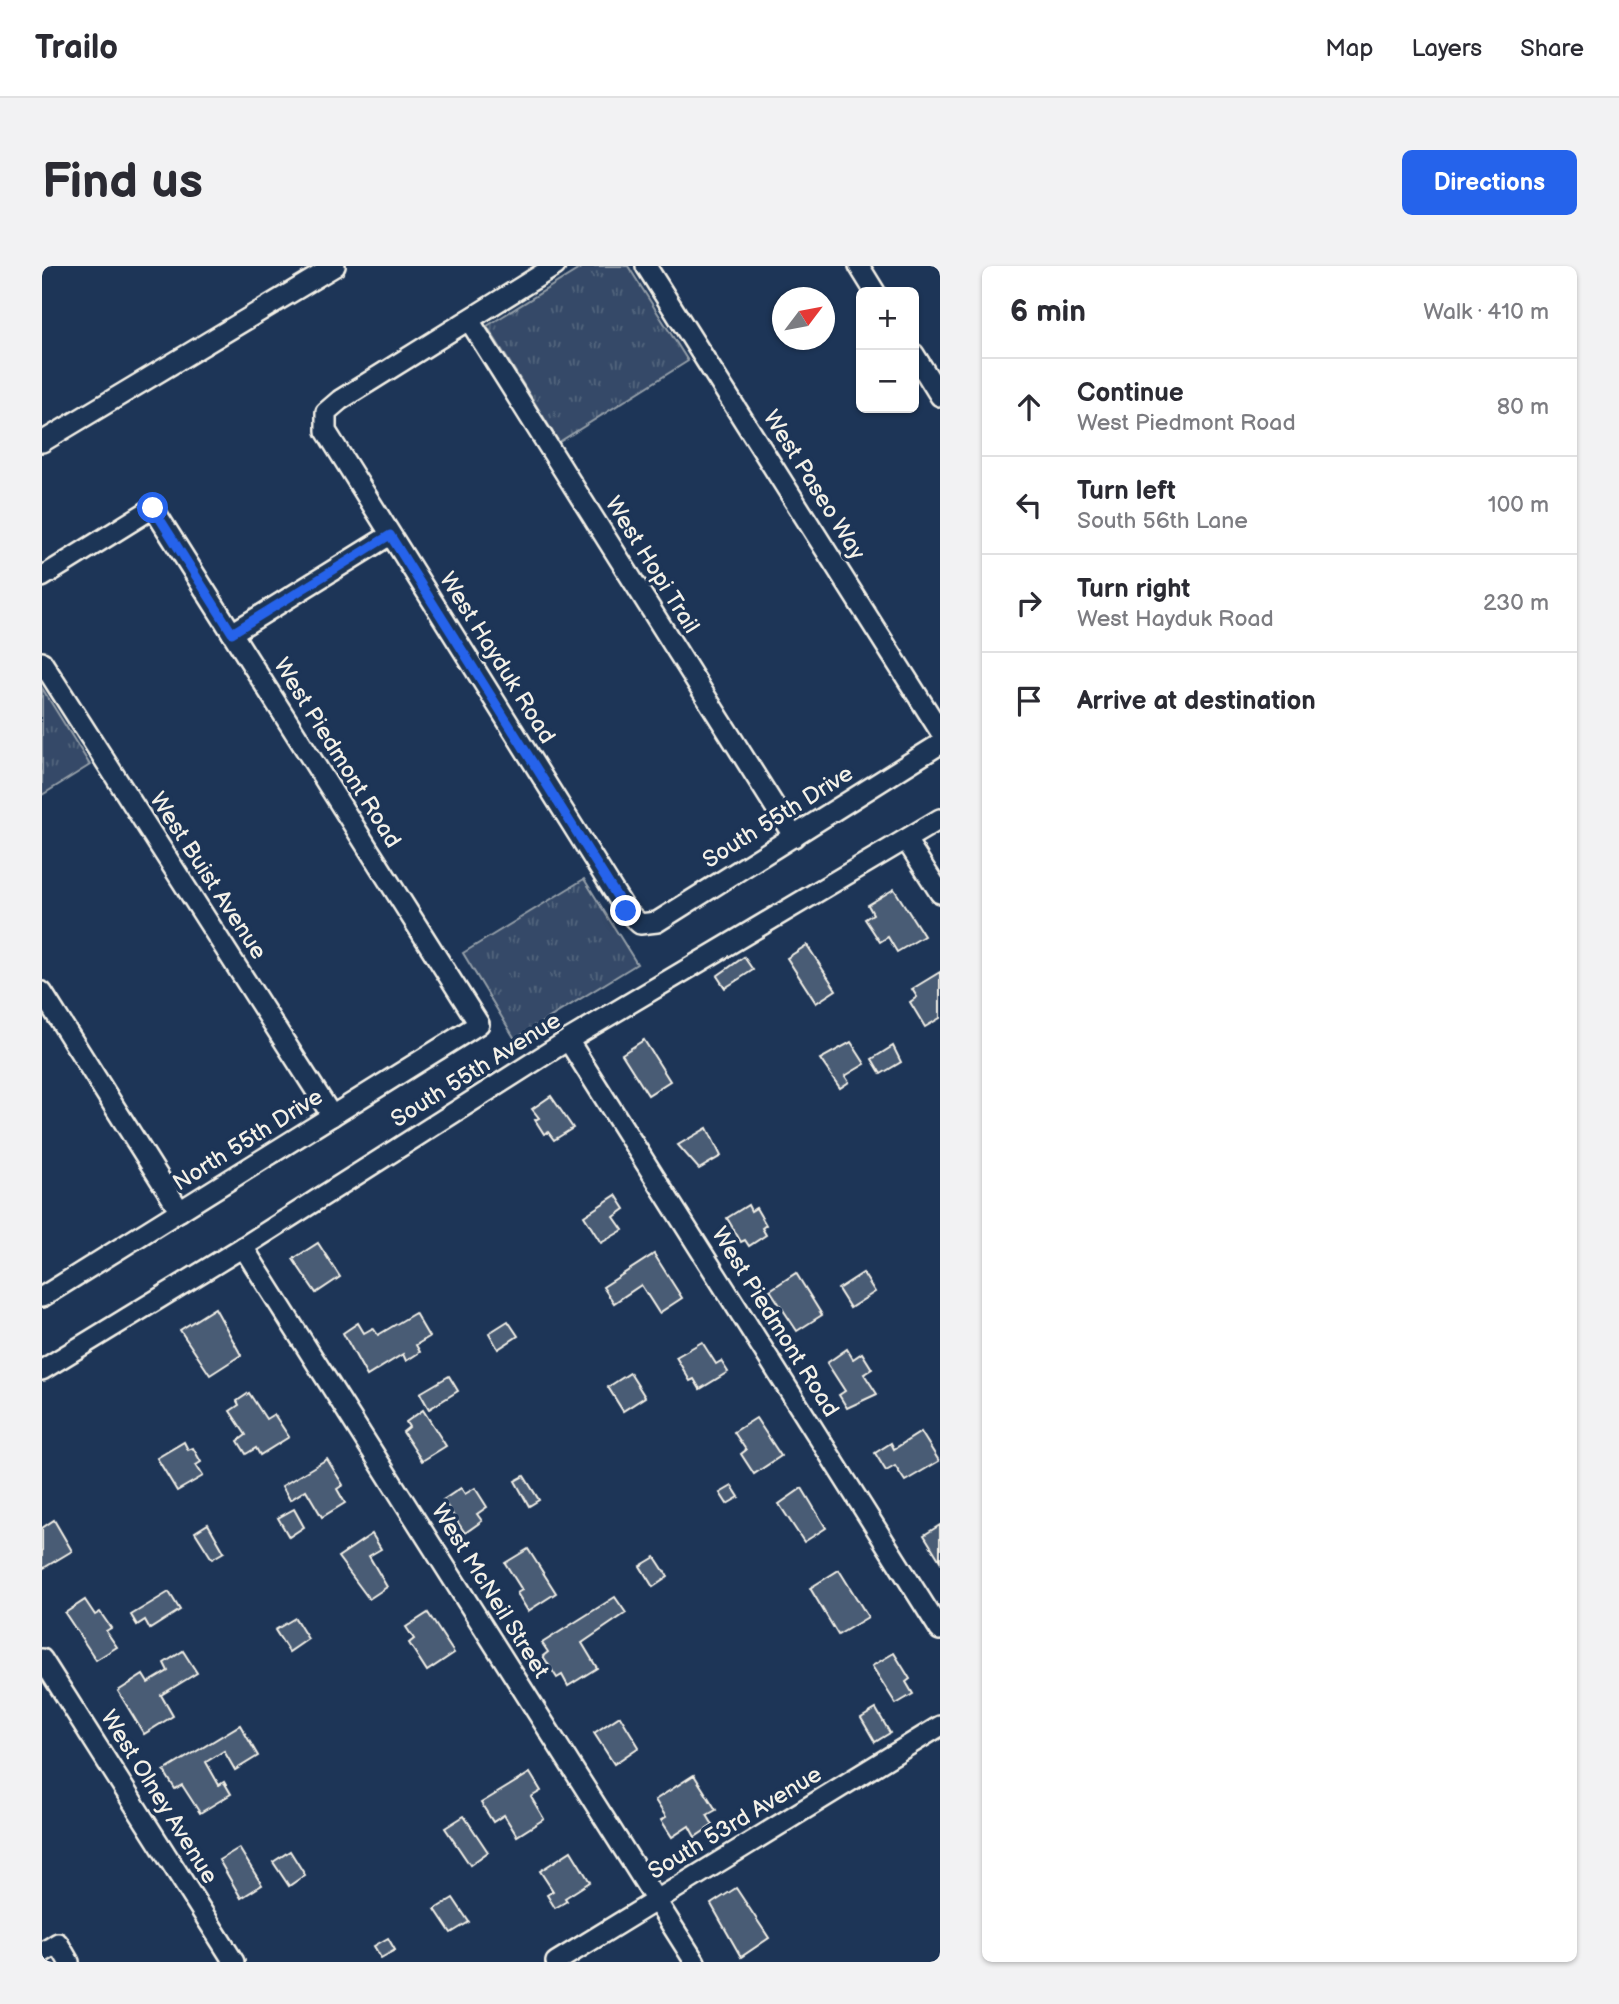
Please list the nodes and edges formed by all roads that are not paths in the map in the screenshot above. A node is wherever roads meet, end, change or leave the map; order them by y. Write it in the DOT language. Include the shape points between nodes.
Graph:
graph roads {
  1 [pos="335,266"];
  2 [pos="646,266"];
  3 [pos="859,266"];
  4 [pos="548,268"];
  5 [pos="872,287"];
  6 [pos="469,320"];
  7 [pos="919,362"];
  8 [pos="940,396"];
  9 [pos="42,442"];
  10 [pos="390,535"];
  11 [pos="42,577"];
  12 [pos="232,633"];
  13 [pos="42,662"];
  14 [pos="940,731"];
  15 [pos="940,744"];
  16 [pos="940,819"];
  17 [pos="794,836"];
  18 [pos="906,840"];
  19 [pos="940,893"];
  20 [pos="640,924"];
  21 [pos="42,992"];
  22 [pos="479,1024"];
  23 [pos="568,1040"];
  24 [pos="332,1116"];
  25 [pos="180,1211"];
  26 [pos="243,1247"];
  27 [pos="42,1297"];
  28 [pos="42,1370"];
  29 [pos="940,1630"];
  30 [pos="42,1659"];
  31 [pos="940,1726"];
  32 [pos="656,1900"];
  33 [pos="42,1953"];
  34 [pos="69,1962"];
  35 [pos="234,1962"];
  36 [pos="556,1962"];
  37 [pos="695,1962"];
  1 -- 9 [label="street"];
  2 -- 14 [label="street, West Paseo Way"];
  3 -- 5 [label="street"];
  4 -- 6 [label="street"];
  6 -- 10 [label="street, West Hayduk Road" via="326,412 326,431"];
  6 -- 17 [label="street, West Hopi Trail"];
  7 -- 8 [label="street"];
  10 -- 12 [label="street"];
  10 -- 20 [label="street, West Hayduk Road" via="626,911"];
  11 -- 12 [label="street, West Piedmont Road" via="153,508"];
  12 -- 22 [label="street, West Piedmont Road"];
  13 -- 24 [label="street, West Buist Avenue"];
  15 -- 17 [label="street, South 55th Drive"];
  16 -- 18 [label="street, South 55th Avenue"];
  17 -- 20 [label="street, South 55th Drive" via="657,922"];
  18 -- 19 [label="street"];
  18 -- 23 [label="street, South 55th Avenue"];
  21 -- 25 [label="street"];
  22 -- 24 [label="street, North 55th Drive"];
  23 -- 26 [label="street, South 55th Avenue"];
  23 -- 29 [label="street, West Piedmont Road"];
  24 -- 25 [label="street, North 55th Drive"];
  25 -- 27 [label="street, North 55th Drive"];
  26 -- 28 [label="street, South 55th Avenue"];
  26 -- 32 [label="street, West McNeil Street"];
  30 -- 35 [label="street, West Olney Avenue"];
  31 -- 32 [label="street, South 53rd Avenue"];
  32 -- 36 [label="street, South 53rd Avenue"];
  32 -- 37 [label="street, West McNeil Street"];
  33 -- 34 [label="street" via="58,1943"];
}
